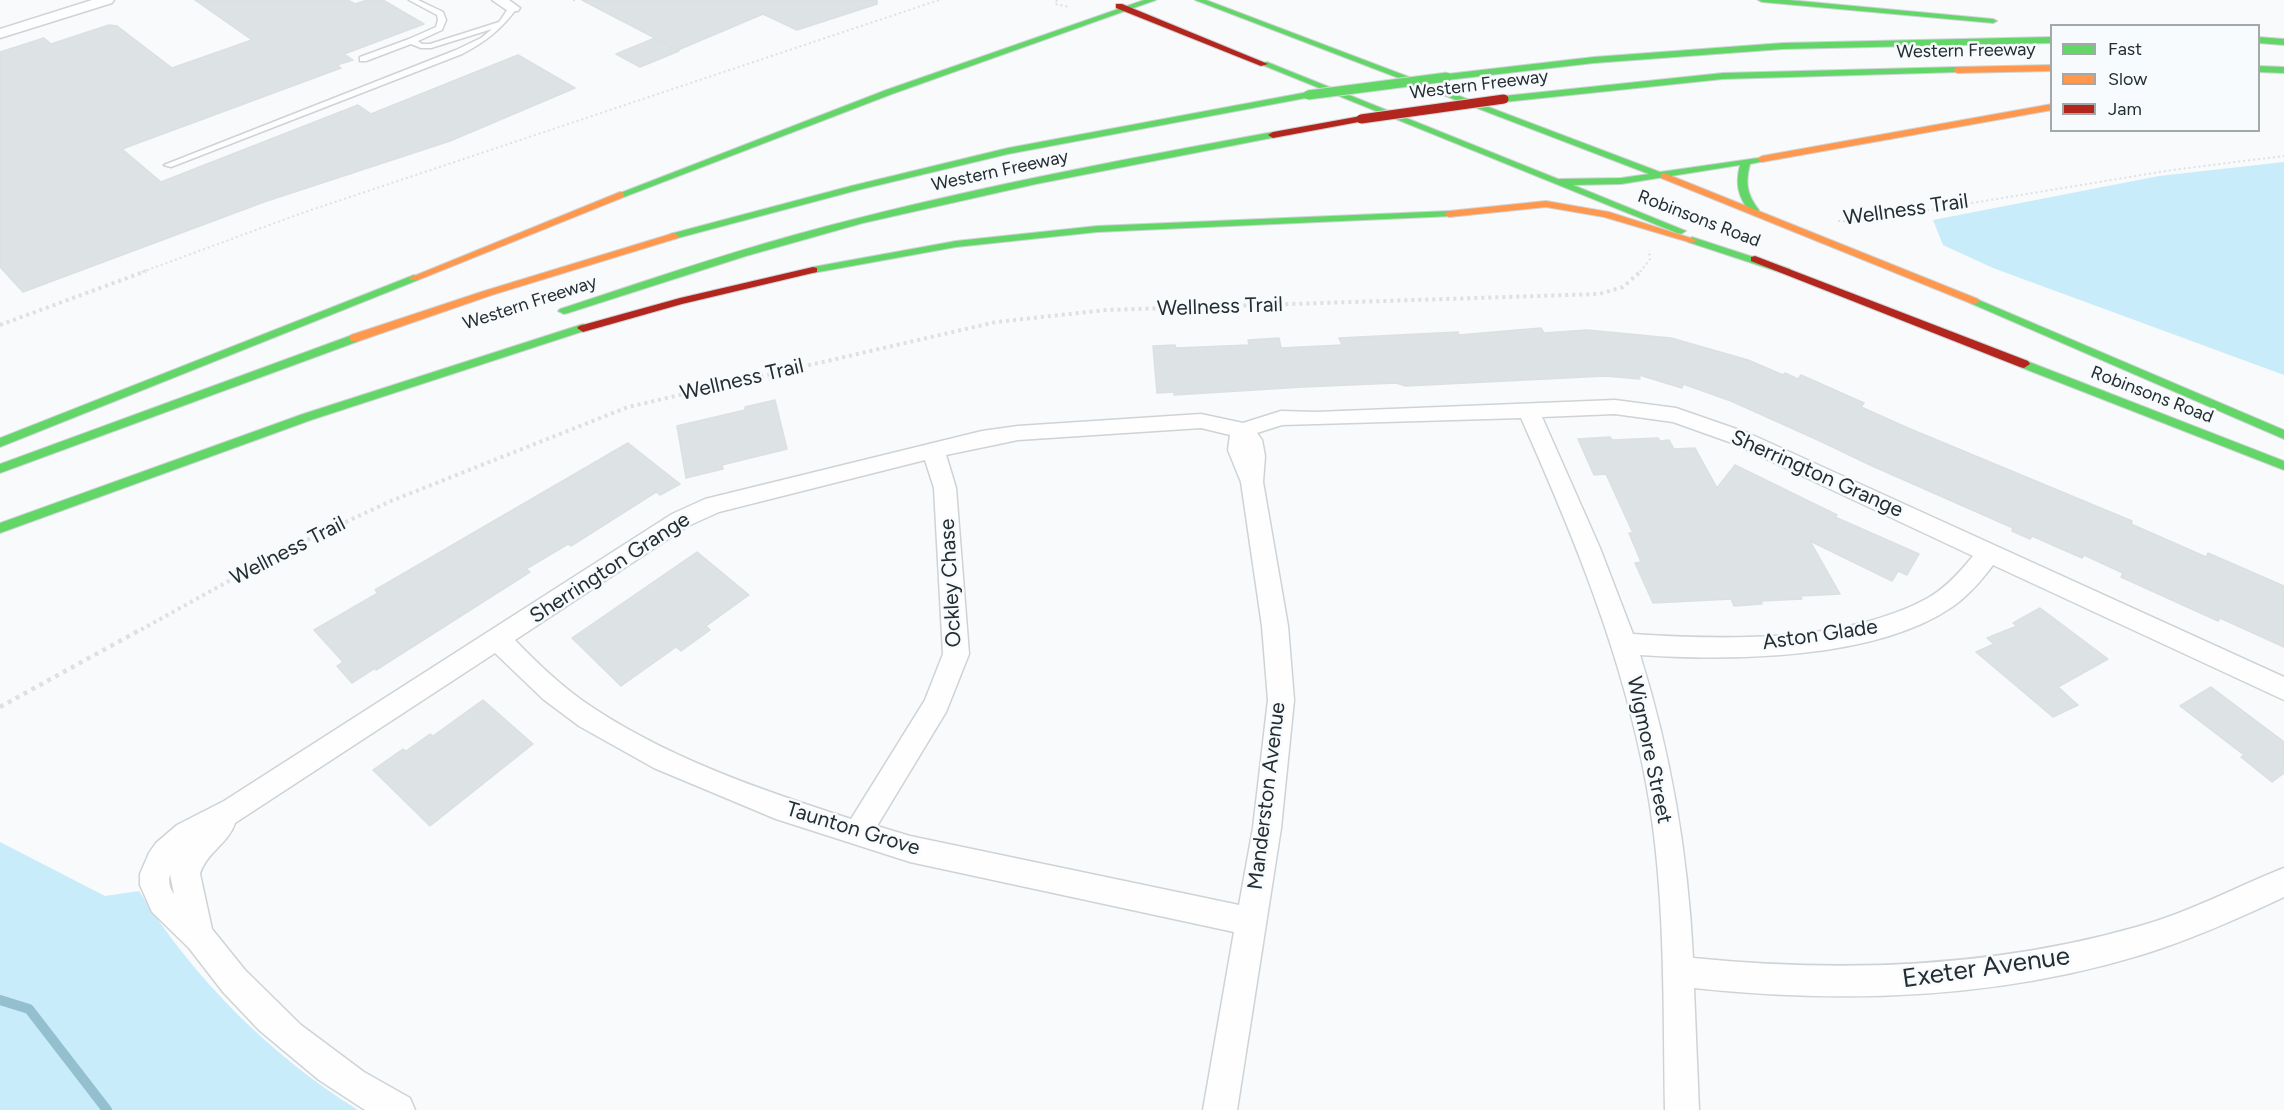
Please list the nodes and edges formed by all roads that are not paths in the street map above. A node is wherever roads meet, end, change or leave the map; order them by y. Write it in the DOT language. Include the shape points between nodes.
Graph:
graph roads {
  1 [pos="102,0"];
  2 [pos="107,0"];
  3 [pos="413,0"];
  4 [pos="1103,0"];
  5 [pos="1152,0"];
  6 [pos="1199,0"];
  7 [pos="1762,0"];
  8 [pos="507,3"];
  9 [pos="1075,8"];
  10 [pos="1125,9"];
  11 [pos="2005,22"];
  12 [pos="503,23"];
  13 [pos="0,25"];
  14 [pos="0,34"];
  15 [pos="2050,40"];
  16 [pos="412,41"];
  17 [pos="2260,42"];
  18 [pos="2284,43"];
  19 [pos="996,53"];
  20 [pos="363,59"];
  21 [pos="2050,68"];
  22 [pos="2260,69"];
  23 [pos="2284,70"];
  24 [pos="2050,107"];
  25 [pos="1542,129"];
  26 [pos="1746,161"];
  27 [pos="168,165"];
  28 [pos="1664,176"];
  29 [pos="1557,182"];
  30 [pos="1517,206"];
  31 [pos="1754,210"];
  32 [pos="1786,272"];
  33 [pos="548,317"];
  34 [pos="1528,409"];
  35 [pos="2284,435"];
  36 [pos="1244,437"];
  37 [pos="0,443"];
  38 [pos="934,451"];
  39 [pos="2284,466"];
  40 [pos="0,469"];
  41 [pos="121,469"];
  42 [pos="0,518"];
  43 [pos="0,528"];
  44 [pos="1989,553"];
  45 [pos="498,640"];
  46 [pos="1624,644"];
  47 [pos="2284,689"];
  48 [pos="234,810"];
  49 [pos="856,834"];
  50 [pos="2284,882"];
  51 [pos="1250,921"];
  52 [pos="198,936"];
  53 [pos="1676,971"];
  54 [pos="398,1110"];
  55 [pos="1220,1110"];
  56 [pos="1682,1110"];
  1 -- 13 [label="street"];
  2 -- 14 [label="street"];
  3 -- 16 [label="lane" via="440,14 442,20 438,28"];
  4 -- 10 [label="main road, Robinsons Road"];
  5 -- 10 [label="main road"];
  6 -- 25 [label="main road, Robinsons Road"];
  7 -- 11 [label="main road"];
  8 -- 12 [label="lane"];
  9 -- 19 [label="main road" via="1054,24"];
  10 -- 19 [label="main road"];
  10 -- 29 [label="main road, Robinsons Road"];
  12 -- 16 [label="lane" via="431,46"];
  12 -- 27 [label="lane" via="482,41 459,52"];
  15 -- 40 [label="main road, Western Freeway, bridge" via="1783,46 1594,60 1308,95 1060,140 654,242 200,392"];
  16 -- 20 [label="lane"];
  17 -- 18 [label="main road"];
  19 -- 37 [label="main road" via="656,181"];
  21 -- 33 [label="main road, Western Freeway, bridge" via="1723,76 1360,119 1185,150 946,200 800,237"];
  22 -- 23 [label="main road"];
  24 -- 26 [label="main road"];
  25 -- 28 [label="main road, Robinsons Road"];
  25 -- 29 [label="main road" via="1562,147 1566,160"];
  26 -- 28 [label="main road"];
  26 -- 31 [label="main road" via="1740,192"];
  28 -- 29 [label="main road"];
  28 -- 31 [label="main road, Robinsons Road"];
  29 -- 30 [label="main road" via="1543,194"];
  29 -- 32 [label="main road, Robinsons Road"];
  30 -- 32 [label="main road" via="1547,204 1619,219"];
  30 -- 43 [label="main road" via="1446,214 1042,232 834,265 700,295 489,357 146,471"];
  31 -- 35 [label="main road, Robinsons Road"];
  32 -- 39 [label="main road, Robinsons Road"];
  34 -- 36 [label="street, Sherrington Grange" via="1316,419"];
  34 -- 44 [label="street, Sherrington Grange" via="1615,407 1657,411 1698,422 1750,442"];
  34 -- 46 [label="street, Wigmore Street"];
  36 -- 38 [label="street, Sherrington Grange" via="1174,425 1018,432"];
  36 -- 51 [label="street, Manderston Avenue" via="1238,456 1252,482 1275,626 1281,700 1267,828"];
  38 -- 45 [label="street, Sherrington Grange" via="713,505 680,520"];
  38 -- 49 [label="street, Ockley Chase" via="945,488 956,654 937,704"];
  41 -- 42 [label="main road"];
  44 -- 46 [label="street, Aston Glade" via="1952,594 1911,617 1883,626 1764,644"];
  44 -- 47 [label="street, Sherrington Grange"];
  45 -- 48 [label="street, Sherrington Grange"];
  45 -- 49 [label="street, Taunton Grove" via="538,681 586,717 646,750 746,795"];
  46 -- 53 [label="street, Wigmore Street" via="1661,791"];
  48 -- 52 [label="street, Sherrington Grange" via="189,860 185,874"];
  48 -- 52 [label="street, Sherrington Grange" via="181,839 155,872 154,886 162,902"];
  49 -- 51 [label="street, Taunton Grove" via="910,849"];
  50 -- 53 [label="street, Exeter Avenue" via="2214,916 2163,934 1983,973 1845,983 1750,980"];
  51 -- 55 [label="street, Manderston Avenue"];
  52 -- 54 [label="street" via="232,979 302,1047"];
  53 -- 56 [label="street, Wigmore Street"];
}
